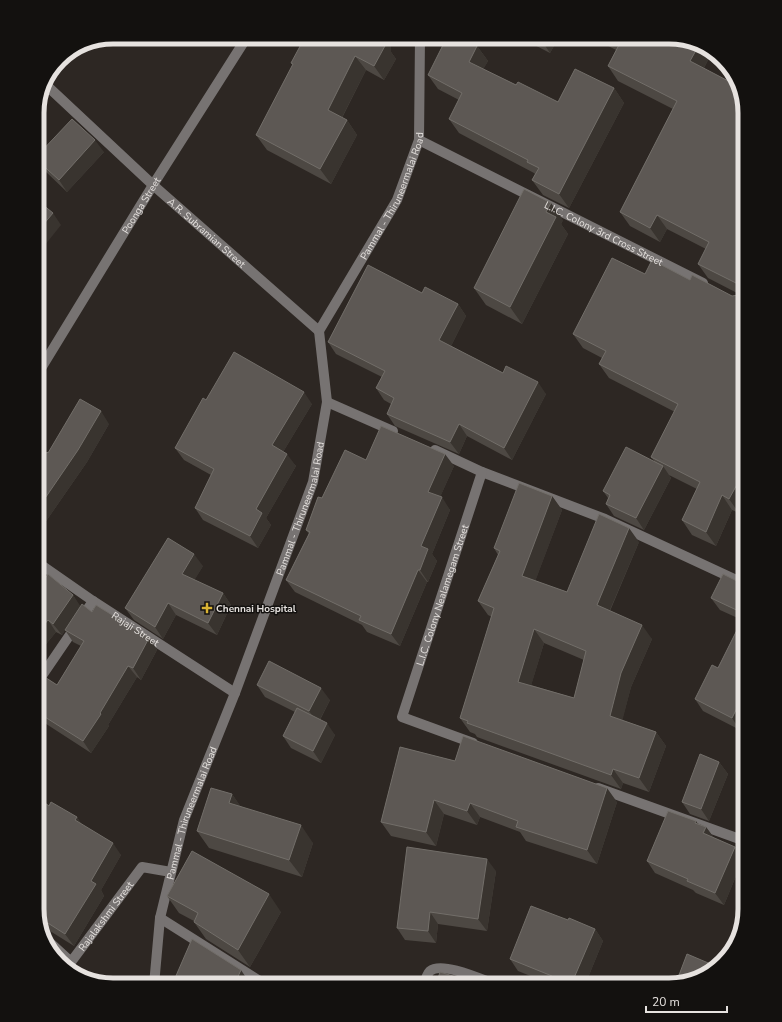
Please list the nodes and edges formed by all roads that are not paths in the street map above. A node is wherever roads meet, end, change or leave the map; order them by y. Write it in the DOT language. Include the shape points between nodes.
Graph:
graph roads {
  1 [pos="242,44"];
  2 [pos="420,44"];
  3 [pos="49,88"];
  4 [pos="419,140"];
  5 [pos="152,184"];
  6 [pos="710,287"];
  7 [pos="319,331"];
  8 [pos="44,363"];
  9 [pos="327,402"];
  10 [pos="405,437"];
  11 [pos="426,446"];
  12 [pos="482,472"];
  13 [pos="44,567"];
  14 [pos="738,581"];
  15 [pos="93,601"];
  16 [pos="44,674"];
  17 [pos="236,693"];
  18 [pos="484,747"];
  19 [pos="588,785"];
  20 [pos="738,839"];
  21 [pos="171,872"];
  22 [pos="160,918"];
  23 [pos="60,952"];
  24 [pos="155,978"];
  25 [pos="255,978"];
  26 [pos="426,978"];
  27 [pos="476,978"];
  1 -- 5 [label="street, Poonga Street"];
  2 -- 4 [label="street, Pammal - Thiruneermalai Road"];
  3 -- 5 [label="street, A.R. Subramian Street"];
  4 -- 6 [label="street, L.I.C. Colony 3rd Cross Street"];
  4 -- 7 [label="street, Pammal - Thiruneermalai Road" via="397,200"];
  5 -- 7 [label="street, A.R. Subramian Street"];
  5 -- 8 [label="street, Poonga Street"];
  7 -- 9 [label="street, Pammal - Thiruneermalai Road"];
  9 -- 10 [label="street"];
  9 -- 17 [label="street, Pammal - Thiruneermalai Road" via="313,482"];
  11 -- 12 [label="street"];
  12 -- 14 [label="street" via="605,519"];
  12 -- 18 [label="street, L.I.C. Colony Nealamegam Street" via="402,717"];
  13 -- 15 [label="street, Rajaji Street"];
  15 -- 16 [label="street"];
  15 -- 17 [label="street, Rajaji Street"];
  17 -- 21 [label="street, Pammal - Thiruneermalai Road" via="184,820"];
  19 -- 20 [label="street"];
  21 -- 22 [label="street, Pammal - Thiruneermalai Road"];
  21 -- 23 [label="street, Rajalakshmi Street" via="142,867 71,962"];
  22 -- 24 [label="street, Pammal - Thiruneermalai Road"];
  22 -- 25 [label="street"];
  26 -- 27 [label="street" via="430,971 438,967"];
}
